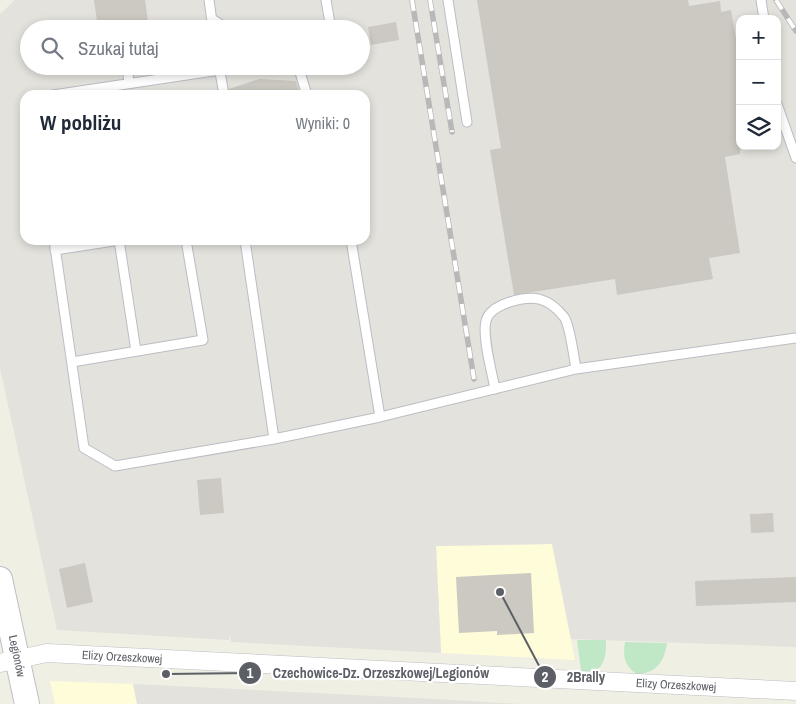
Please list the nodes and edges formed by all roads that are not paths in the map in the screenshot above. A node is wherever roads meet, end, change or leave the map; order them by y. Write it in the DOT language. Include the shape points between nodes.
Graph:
graph roads {
  1 [pos="209,0"];
  2 [pos="326,0"];
  3 [pos="448,0"];
  4 [pos="761,0"];
  5 [pos="763,15"];
  6 [pos="212,20"];
  7 [pos="329,20"];
  8 [pos="128,75"];
  9 [pos="178,75"];
  10 [pos="221,75"];
  11 [pos="301,75"];
  12 [pos="129,83"];
  13 [pos="84,90"];
  14 [pos="223,90"];
  15 [pos="305,90"];
  16 [pos="777,105"];
  17 [pos="467,122"];
  18 [pos="796,158"];
  19 [pos="54,245"];
  20 [pos="87,245"];
  21 [pos="120,245"];
  22 [pos="187,245"];
  23 [pos="246,245"];
  24 [pos="352,245"];
  25 [pos="55,250"];
  26 [pos="796,338"];
  27 [pos="136,351"];
  28 [pos="72,362"];
  29 [pos="576,369"];
  30 [pos="495,390"];
  31 [pos="380,417"];
  32 [pos="274,439"];
  33 [pos="0,579"];
  34 [pos="9,662"];
  35 [pos="796,691"];
  36 [pos="27,704"];
  1 -- 6 [label="lane"];
  2 -- 7 [label="lane"];
  3 -- 17 [label="lane"];
  4 -- 5 [label="lane"];
  8 -- 12 [label="lane"];
  9 -- 12 [label="lane"];
  10 -- 14 [label="lane"];
  11 -- 15 [label="lane"];
  12 -- 13 [label="lane"];
  16 -- 18 [label="lane"];
  19 -- 25 [label="lane"];
  20 -- 25 [label="lane"];
  21 -- 27 [label="lane"];
  22 -- 27 [label="lane" via="203,340"];
  23 -- 32 [label="lane"];
  24 -- 31 [label="lane"];
  25 -- 28 [label="lane"];
  26 -- 29 [label="lane"];
  27 -- 28 [label="lane"];
  28 -- 32 [label="lane" via="84,448 116,466"];
  29 -- 30 [label="lane"];
  29 -- 30 [label="lane" via="566,319 554,306 538,299 514,300 496,307 486,319 485,334"];
  30 -- 31 [label="lane"];
  31 -- 32 [label="lane"];
  33 -- 34 [label="street, Legionów"];
  34 -- 35 [label="street, Elizy Orzeszkowej" via="47,653"];
  34 -- 36 [label="street, Legionów"];
}
